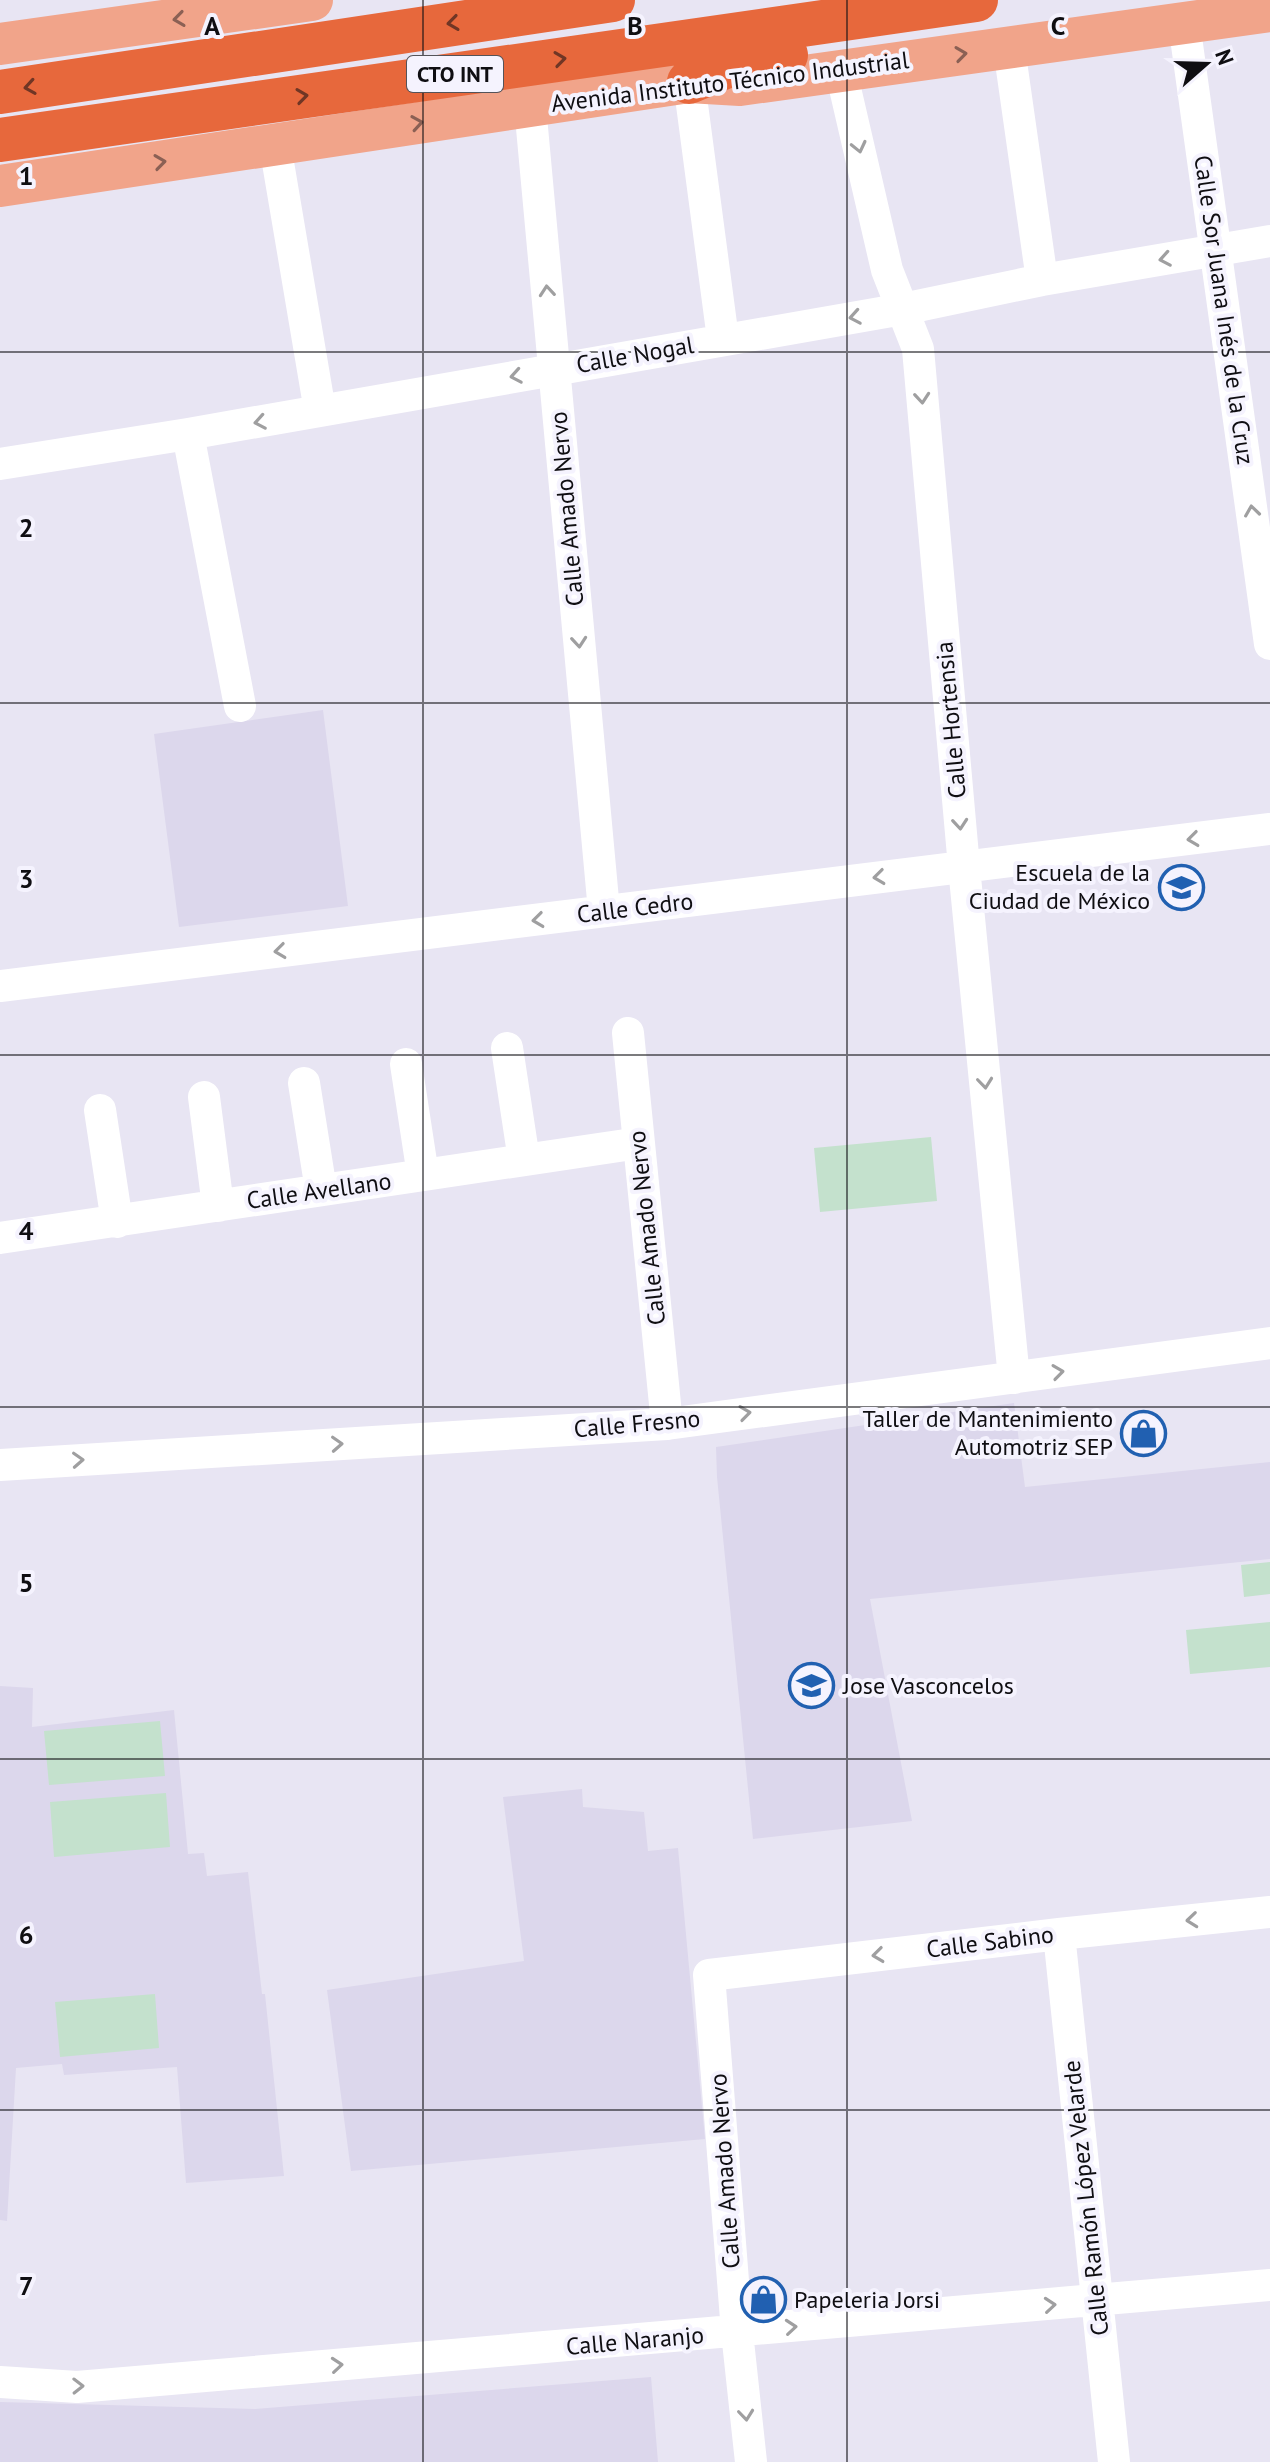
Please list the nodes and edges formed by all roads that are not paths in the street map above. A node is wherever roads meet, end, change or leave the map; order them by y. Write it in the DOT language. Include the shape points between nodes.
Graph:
graph roads {
  1 [pos="312,0"];
  2 [pos="613,0"];
  3 [pos="959,2"];
  4 [pos="1270,11"];
  5 [pos="1184,23"];
  6 [pos="85,32"];
  7 [pos="0,44"];
  8 [pos="1009,48"];
  9 [pos="841,71"];
  10 [pos="689,82"];
  11 [pos="0,92"];
  12 [pos="530,106"];
  13 [pos="0,140"];
  14 [pos="275,145"];
  15 [pos="105,170"];
  16 [pos="0,186"];
  17 [pos="1270,241"];
  18 [pos="1215,250"];
  19 [pos="1042,280"];
  20 [pos="903,309"];
  21 [pos="723,339"];
  22 [pos="554,369"];
  23 [pos="320,411"];
  24 [pos="188,434"];
  25 [pos="0,464"];
  26 [pos="1270,644"];
  27 [pos="240,706"];
  28 [pos="1270,829"];
  29 [pos="964,867"];
  30 [pos="604,911"];
  31 [pos="0,986"];
  32 [pos="628,1033"];
  33 [pos="507,1048"];
  34 [pos="406,1064"];
  35 [pos="304,1083"];
  36 [pos="204,1097"];
  37 [pos="100,1110"];
  38 [pos="639,1143"];
  39 [pos="524,1160"];
  40 [pos="423,1175"];
  41 [pos="321,1190"];
  42 [pos="218,1206"];
  43 [pos="117,1222"];
  44 [pos="0,1238"];
  45 [pos="1270,1343"];
  46 [pos="1014,1378"];
  47 [pos="667,1424"];
  48 [pos="0,1465"];
  49 [pos="1270,1912"];
  50 [pos="1059,1934"];
  51 [pos="709,1975"];
  52 [pos="1270,2285"];
  53 [pos="1096,2302"];
  54 [pos="737,2332"];
  55 [pos="0,2382"];
  56 [pos="751,2462"];
  57 [pos="1114,2462"];
  1 -- 6 [label="main road, one-way"];
  2 -- 11 [label="highway, CTO INT, one-way"];
  3 -- 10 [label="highway" via="870,41 737,62"];
  13 -- 3 [label="highway, CTO INT, one-way"];
  4 -- 5 [label="main road, Avenida Instituto Técnico Industrial / CTO INT"];
  5 -- 8 [label="main road, Avenida Instituto Técnico Industrial / CTO INT"];
  5 -- 18 [label="street, Calle Sor Juana Inés de la Cruz"];
  6 -- 7 [label="main road"];
  6 -- 15 [label="main road"];
  9 -- 8 [label="main road, Avenida Instituto Técnico Industrial / CTO INT, one-way"];
  8 -- 19 [label="street"];
  9 -- 10 [label="main road, Avenida Instituto Técnico Industrial / CTO INT" via="740,85"];
  9 -- 20 [label="street, Calle Hortensia, one-way" via="887,270"];
  10 -- 12 [label="main road, Avenida Instituto Técnico Industrial / CTO INT"];
  10 -- 21 [label="street"];
  14 -- 12 [label="main road, Avenida Instituto Técnico Industrial / CTO INT, one-way"];
  22 -- 12 [label="street, Calle Amado Nervo, one-way"];
  15 -- 14 [label="main road, Avenida Instituto Técnico Industrial / CTO INT, one-way"];
  14 -- 23 [label="street"];
  15 -- 16 [label="main road, Avenida Instituto Técnico Industrial / CTO INT"];
  17 -- 18 [label="street, Calle Nogal"];
  18 -- 19 [label="street, Calle Nogal, one-way"];
  26 -- 18 [label="street, Calle Sor Juana Inés de la Cruz, one-way"];
  19 -- 20 [label="street, Calle Nogal"];
  20 -- 21 [label="street, Calle Nogal, one-way"];
  20 -- 29 [label="street, Calle Hortensia, one-way" via="918,349"];
  21 -- 22 [label="street, Calle Nogal"];
  22 -- 23 [label="street, Calle Nogal, one-way"];
  22 -- 30 [label="street, Calle Amado Nervo, one-way"];
  23 -- 24 [label="street, Calle Nogal, one-way"];
  24 -- 25 [label="street, Calle Nogal"];
  24 -- 27 [label="street"];
  28 -- 29 [label="street, Calle Cedro, one-way"];
  29 -- 30 [label="street, Calle Cedro, one-way"];
  29 -- 46 [label="street, Calle Hortensia, one-way"];
  30 -- 31 [label="street, Calle Cedro, one-way"];
  32 -- 38 [label="street, Calle Amado Nervo"];
  33 -- 39 [label="street"];
  34 -- 40 [label="street"];
  35 -- 41 [label="street"];
  36 -- 42 [label="street"];
  37 -- 43 [label="street"];
  38 -- 39 [label="street, Calle Avellano"];
  38 -- 47 [label="street, Calle Amado Nervo"];
  39 -- 40 [label="street, Calle Avellano"];
  40 -- 41 [label="street, Calle Avellano"];
  41 -- 42 [label="street, Calle Avellano"];
  42 -- 43 [label="street, Calle Avellano"];
  43 -- 44 [label="street, Calle Avellano"];
  46 -- 45 [label="street, Calle Fresno, one-way"];
  47 -- 46 [label="street, Calle Fresno, one-way"];
  48 -- 47 [label="street, Calle Fresno, one-way"];
  49 -- 50 [label="street, Calle Sabino, one-way"];
  50 -- 51 [label="street, Calle Sabino, one-way"];
  50 -- 53 [label="street, Calle Ramón López Velarde"];
  51 -- 54 [label="street, Calle Amado Nervo"];
  52 -- 53 [label="street, Calle Naranjo"];
  54 -- 53 [label="street, Calle Naranjo, one-way"];
  53 -- 57 [label="street, Calle Ramón López Velarde"];
  55 -- 54 [label="street, Calle Naranjo, one-way" via="77,2387"];
  54 -- 56 [label="street, Calle Amado Nervo, one-way"];
}
